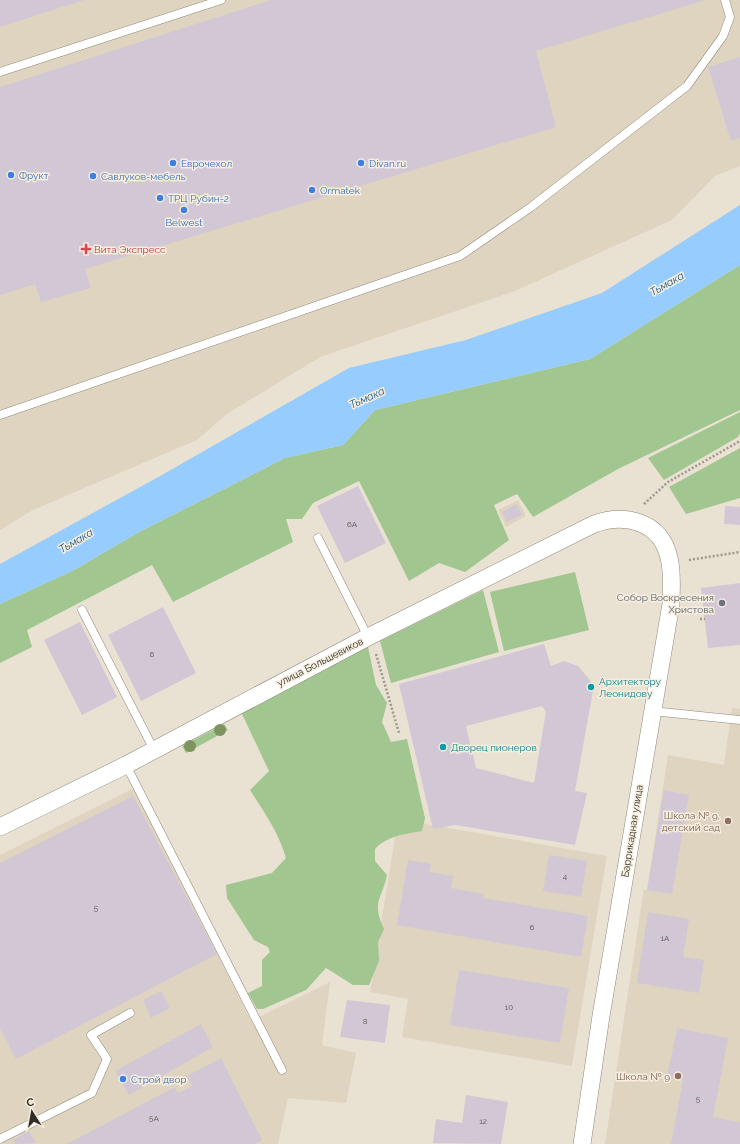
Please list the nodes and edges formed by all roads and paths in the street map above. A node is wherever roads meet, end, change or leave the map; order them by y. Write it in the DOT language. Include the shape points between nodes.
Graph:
graph roads {
  1 [pos="221,0"];
  2 [pos="725,0"];
  3 [pos="0,72"];
  4 [pos="0,415"];
  5 [pos="740,441"];
  6 [pos="629,519"];
  7 [pos="645,525"];
  8 [pos="318,538"];
  9 [pos="740,552"];
  10 [pos="670,563"];
  11 [pos="82,610"];
  12 [pos="700,619"];
  13 [pos="705,619"];
  14 [pos="368,637"];
  15 [pos="652,711"];
  16 [pos="740,720"];
  17 [pos="399,734"];
  18 [pos="154,750"];
  19 [pos="126,765"];
  20 [pos="0,827"];
  21 [pos="130,1013"];
  22 [pos="282,1070"];
  23 [pos="0,1139"];
  24 [pos="582,1144"];
  1 -- 3 [label="lane"];
  2 -- 4 [label="lane" via="730,17 723,36 687,86 531,207 460,256"];
  5 -- 6 [label="path" via="668,482"];
  6 -- 7 [label="street, улица Большевиков"];
  6 -- 14 [label="street, улица Большевиков" via="611,519 594,524"];
  7 -- 10 [label="street, Баррикадная улица" via="662,541"];
  8 -- 14 [label="lane"];
  9 -- 10 [label="path"];
  10 -- 15 [label="street, Баррикадная улица" via="671,604"];
  11 -- 18 [label="lane"];
  12 -- 13 [label="path"];
  14 -- 17 [label="path" via="377,658"];
  14 -- 18 [label="street, улица Большевиков"];
  15 -- 16 [label="lane"];
  15 -- 24 [label="street, Баррикадная улица"];
  18 -- 19 [label="street, улица Большевиков"];
  19 -- 20 [label="street, улица Большевиков"];
  19 -- 22 [label="lane"];
  21 -- 23 [label="lane" via="91,1034 106,1059 92,1093"];
}
